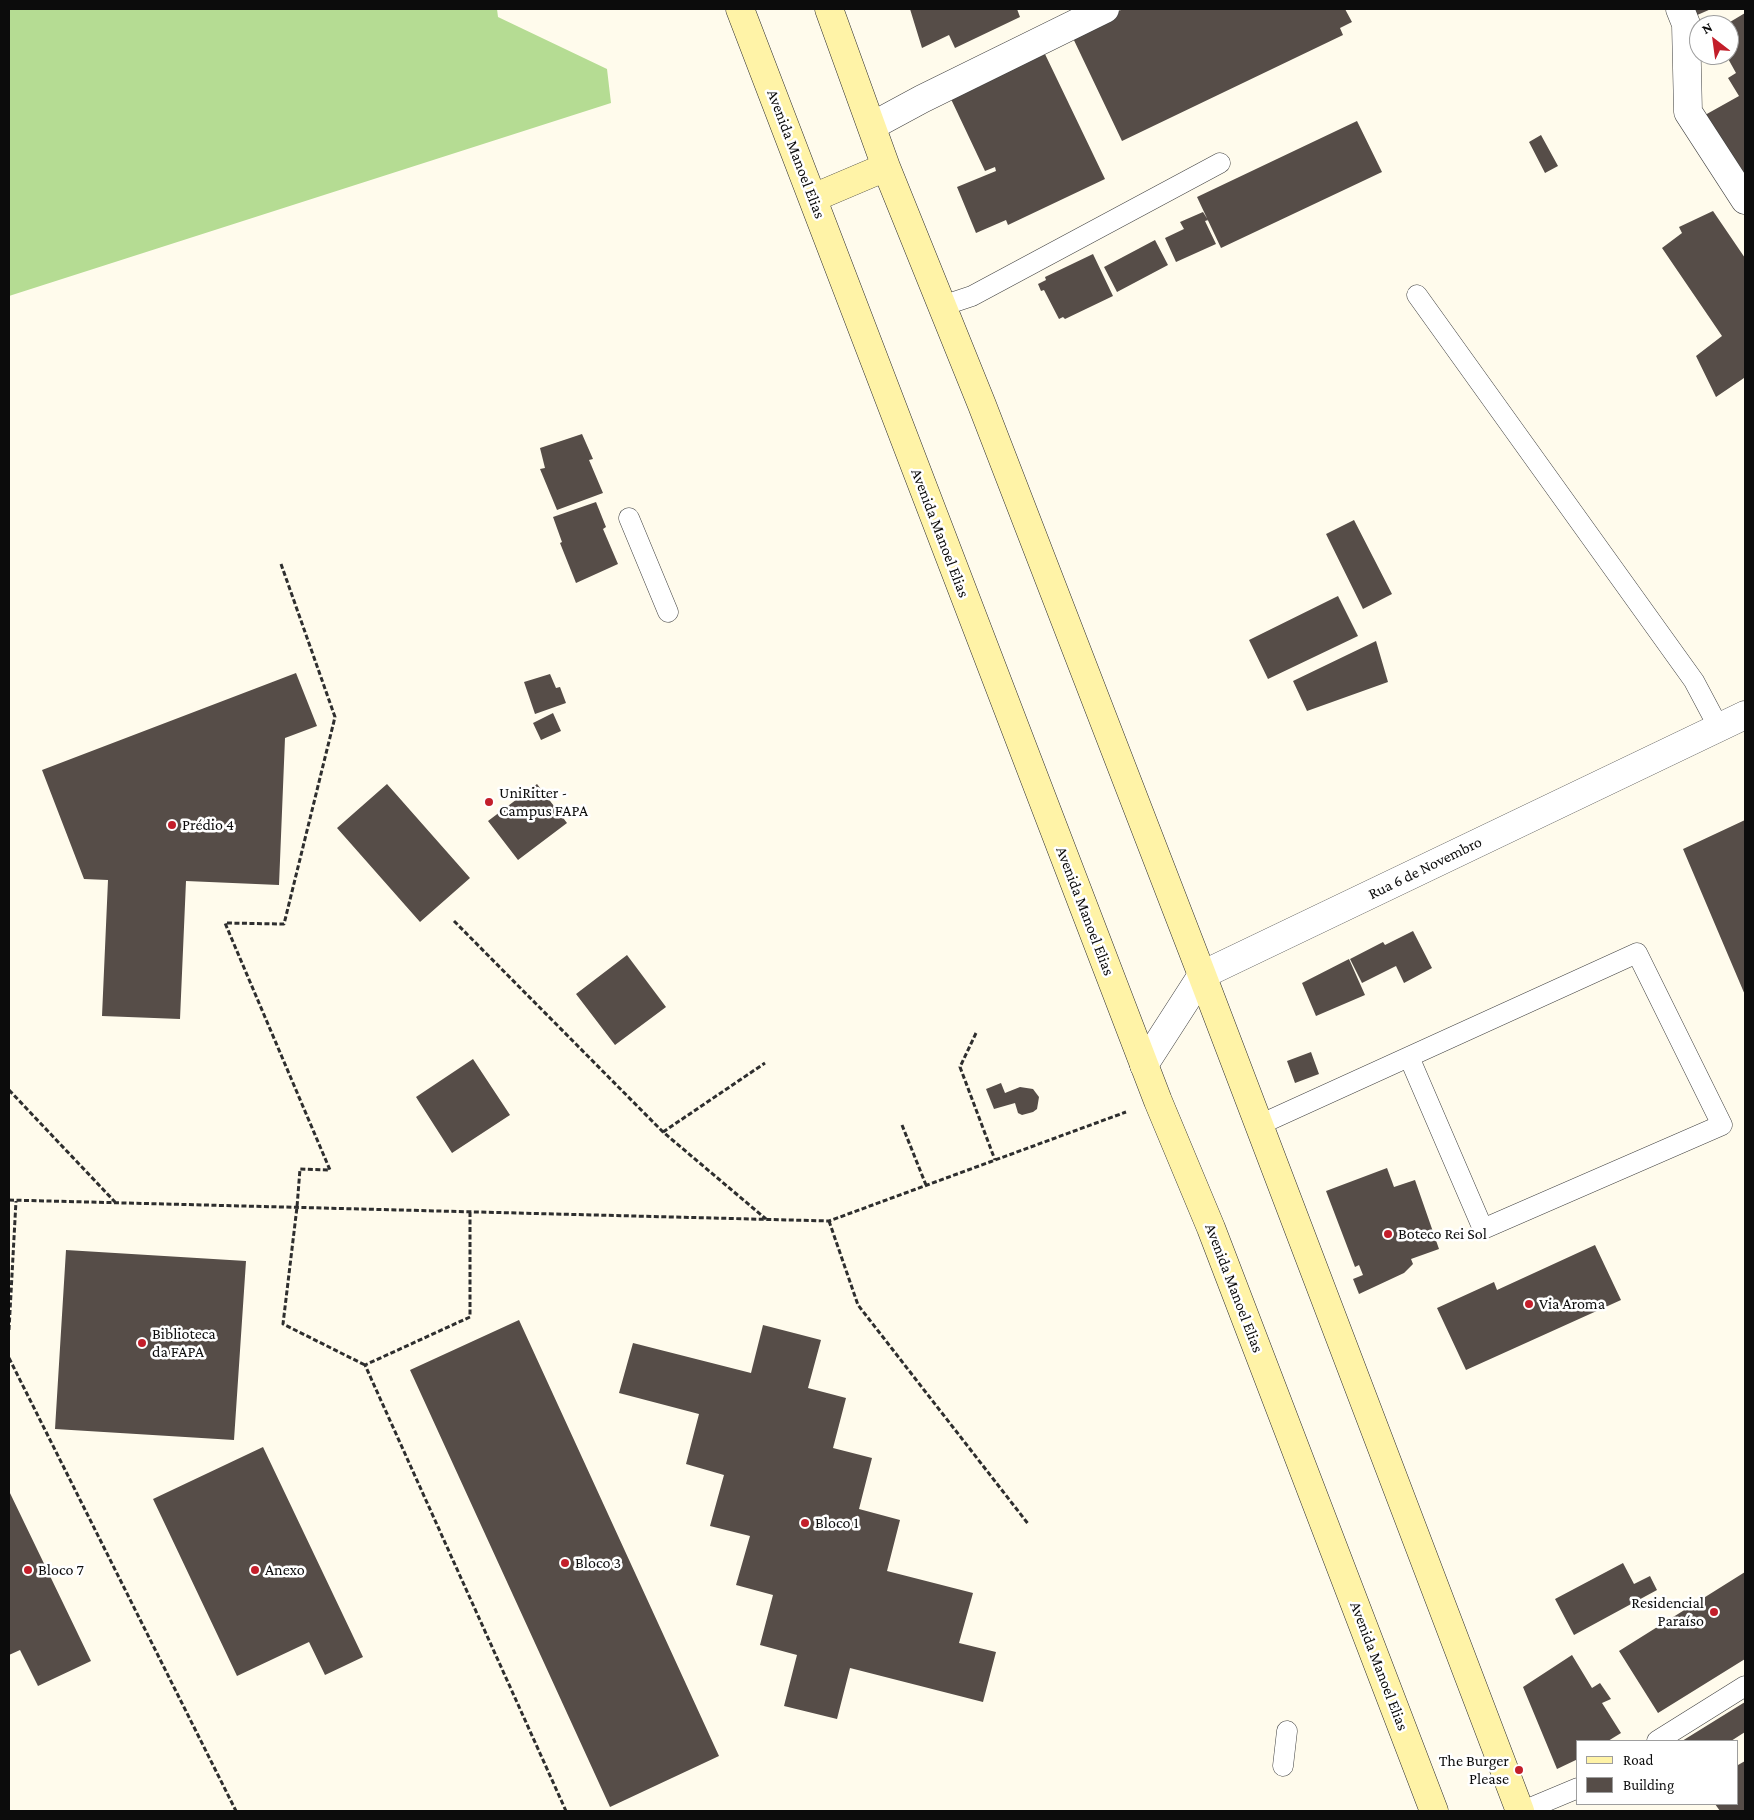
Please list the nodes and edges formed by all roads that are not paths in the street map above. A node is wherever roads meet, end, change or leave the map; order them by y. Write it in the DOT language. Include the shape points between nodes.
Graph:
graph roads {
  1 [pos="740,9"];
  2 [pos="829,9"];
  3 [pos="1105,9"];
  4 [pos="1680,9"];
  5 [pos="872,126"];
  6 [pos="1220,162"];
  7 [pos="886,167"];
  8 [pos="813,198"];
  9 [pos="1745,200"];
  10 [pos="1418,295"];
  11 [pos="942,306"];
  12 [pos="629,518"];
  13 [pos="668,612"];
  14 [pos="1745,716"];
  15 [pos="1719,728"];
  16 [pos="1202,975"];
  17 [pos="1409,1057"];
  18 [pos="1144,1065"];
  19 [pos="1259,1125"];
  20 [pos="1745,1686"];
  21 [pos="1287,1731"];
  22 [pos="1659,1740"];
  23 [pos="1283,1766"];
  24 [pos="1576,1789"];
  25 [pos="1434,1811"];
  26 [pos="1522,1811"];
  1 -- 8 [label="main road, Avenida Manoel Elias"];
  2 -- 5 [label="main road"];
  3 -- 5 [label="street"];
  4 -- 9 [label="street" via="1686,24 1688,112"];
  5 -- 7 [label="main road"];
  6 -- 11 [label="lane" via="972,296"];
  7 -- 8 [label="main road"];
  7 -- 11 [label="main road"];
  8 -- 18 [label="main road, Avenida Manoel Elias"];
  10 -- 15 [label="lane" via="1694,681"];
  11 -- 16 [label="main road"];
  12 -- 13 [label="lane"];
  14 -- 15 [label="street, Rua 6 de Novembro"];
  15 -- 16 [label="street, Rua 6 de Novembro"];
  16 -- 18 [label="street"];
  16 -- 19 [label="main road"];
  17 -- 17 [label="lane" via="1637,954 1722,1125 1483,1229"];
  17 -- 19 [label="lane"];
  18 -- 25 [label="main road, Avenida Manoel Elias" via="1215,1238"];
  19 -- 26 [label="main road"];
  20 -- 22 [label="lane"];
  21 -- 23 [label="lane"];
  24 -- 26 [label="lane"];
}
